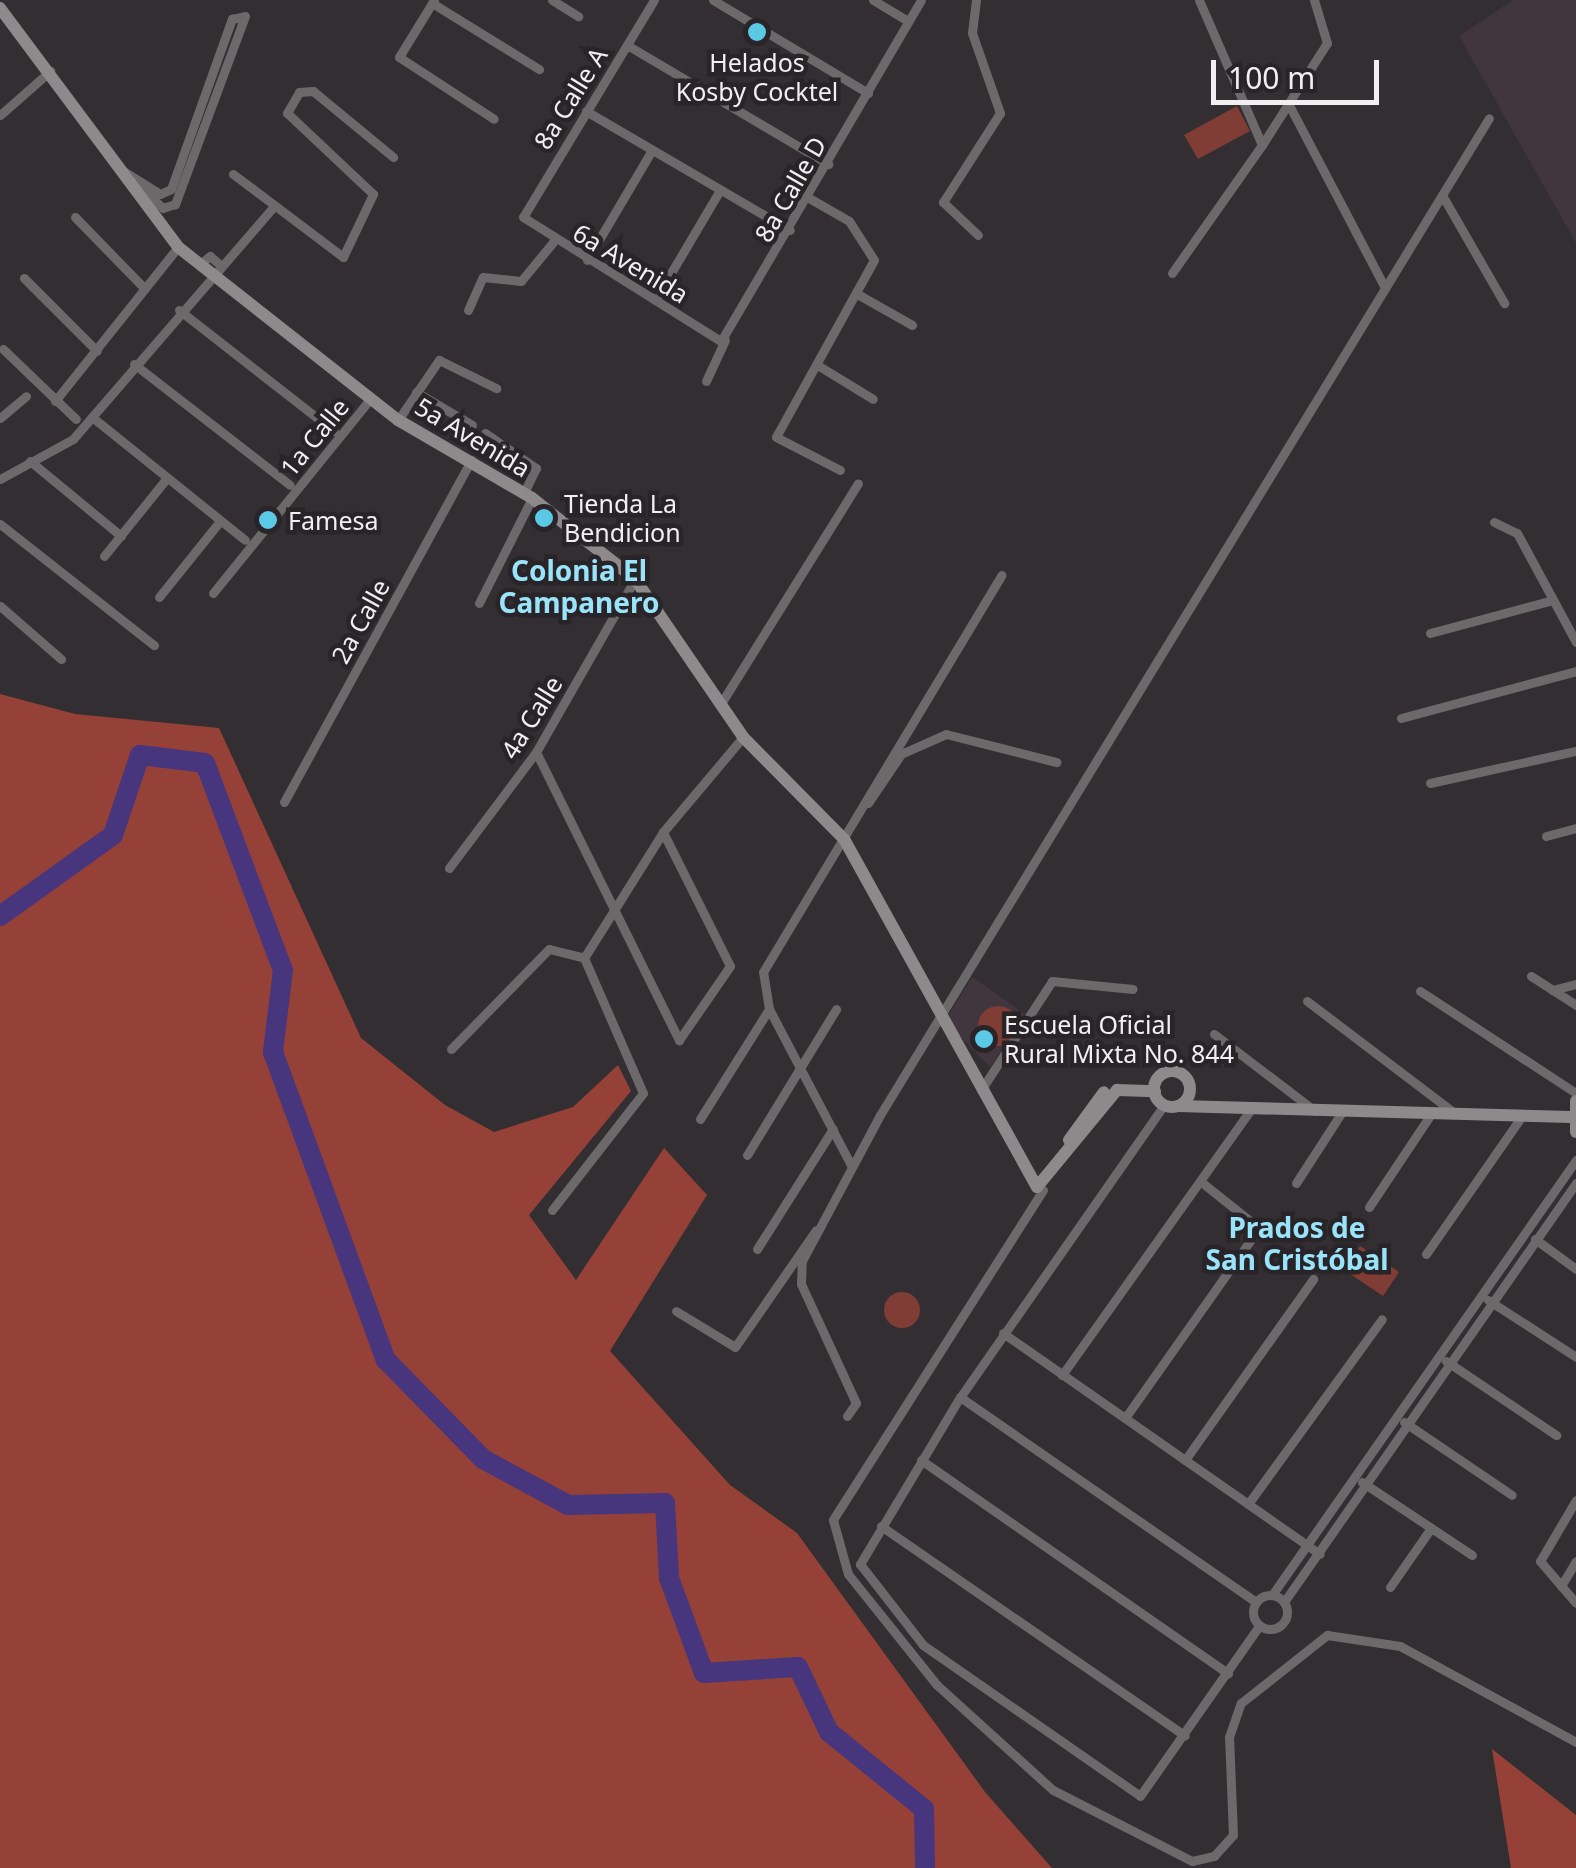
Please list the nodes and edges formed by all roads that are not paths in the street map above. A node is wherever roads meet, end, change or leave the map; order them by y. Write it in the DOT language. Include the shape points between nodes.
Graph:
graph roads {
  1 [pos="552,0"];
  2 [pos="654,0"];
  3 [pos="713,0"];
  4 [pos="873,0"];
  5 [pos="921,0"];
  6 [pos="976,0"];
  7 [pos="1200,0"];
  8 [pos="1314,0"];
  9 [pos="433,2"];
  10 [pos="1,4"];
  11 [pos="578,16"];
  12 [pos="908,22"];
  13 [pos="627,45"];
  14 [pos="51,70"];
  15 [pos="539,70"];
  16 [pos="868,93"];
  17 [pos="1289,105"];
  18 [pos="586,111"];
  19 [pos="0,116"];
  20 [pos="1489,118"];
  21 [pos="494,119"];
  22 [pos="1262,145"];
  23 [pos="652,150"];
  24 [pos="393,157"];
  25 [pos="828,164"];
  26 [pos="117,167"];
  27 [pos="232,174"];
  28 [pos="720,190"];
  29 [pos="1442,195"];
  30 [pos="809,198"];
  31 [pos="274,206"];
  32 [pos="75,217"];
  33 [pos="523,217"];
  34 [pos="790,230"];
  35 [pos="978,234"];
  36 [pos="554,241"];
  37 [pos="178,246"];
  38 [pos="587,260"];
  39 [pos="210,267"];
  40 [pos="1172,273"];
  41 [pos="24,278"];
  42 [pos="145,288"];
  43 [pos="1385,288"];
  44 [pos="859,295"];
  45 [pos="655,300"];
  46 [pos="1504,303"];
  47 [pos="179,310"];
  48 [pos="468,310"];
  49 [pos="912,325"];
  50 [pos="723,340"];
  51 [pos="2,349"];
  52 [pos="96,351"];
  53 [pos="134,364"];
  54 [pos="820,366"];
  55 [pos="706,381"];
  56 [pos="496,388"];
  57 [pos="416,392"];
  58 [pos="26,396"];
  59 [pos="370,399"];
  60 [pos="872,399"];
  61 [pos="56,401"];
  62 [pos="2,412"];
  63 [pos="92,417"];
  64 [pos="76,419"];
  65 [pos="398,420"];
  66 [pos="472,425"];
  67 [pos="334,431"];
  68 [pos="486,433"];
  69 [pos="471,460"];
  70 [pos="30,461"];
  71 [pos="840,470"];
  72 [pos="168,478"];
  73 [pos="0,479"];
  74 [pos="858,482"];
  75 [pos="290,485"];
  76 [pos="528,496"];
  77 [pos="220,521"];
  78 [pos="1494,522"];
  79 [pos="0,524"];
  80 [pos="122,536"];
  81 [pos="245,540"];
  82 [pos="104,556"];
  83 [pos="1002,575"];
  84 [pos="635,579"];
  85 [pos="213,593"];
  86 [pos="159,597"];
  87 [pos="1553,600"];
  88 [pos="479,603"];
  89 [pos="0,606"];
  90 [pos="1430,633"];
  91 [pos="1576,642"];
  92 [pos="154,645"];
  93 [pos="61,659"];
  94 [pos="1576,672"];
  95 [pos="720,705"];
  96 [pos="1401,718"];
  97 [pos="743,738"];
  98 [pos="1576,751"];
  99 [pos="536,752"];
  100 [pos="1056,762"];
  101 [pos="1430,783"];
  102 [pos="284,802"];
  103 [pos="1576,828"];
  104 [pos="664,832"];
  105 [pos="1546,836"];
  106 [pos="843,837"];
  107 [pos="450,868"];
  108 [pos="609,912"];
  109 [pos="584,958"];
  110 [pos="1531,976"];
  111 [pos="1576,984"];
  112 [pos="1133,989"];
  113 [pos="1552,990"];
  114 [pos="1420,991"];
  115 [pos="1307,1001"];
  116 [pos="1576,1005"];
  117 [pos="768,1008"];
  118 [pos="836,1010"];
  119 [pos="941,1019"];
  120 [pos="1214,1034"];
  121 [pos="451,1049"];
  122 [pos="801,1066"];
  123 [pos="1155,1087"];
  124 [pos="981,1090"];
  125 [pos="1190,1092"];
  126 [pos="1576,1097"];
  127 [pos="1171,1105"];
  128 [pos="1217,1109"];
  129 [pos="1250,1110"];
  130 [pos="1315,1111"];
  131 [pos="1342,1112"];
  132 [pos="1431,1114"];
  133 [pos="1457,1115"];
  134 [pos="1522,1116"];
  135 [pos="1570,1116"];
  136 [pos="700,1119"];
  137 [pos="833,1129"];
  138 [pos="1576,1132"];
  139 [pos="747,1156"];
  140 [pos="1576,1160"];
  141 [pos="852,1167"];
  142 [pos="1573,1177"];
  143 [pos="1200,1181"];
  144 [pos="1296,1183"];
  145 [pos="1043,1190"];
  146 [pos="1369,1207"];
  147 [pos="552,1210"];
  148 [pos="825,1221"];
  149 [pos="1524,1233"];
  150 [pos="1536,1240"];
  151 [pos="757,1250"];
  152 [pos="1426,1254"];
  153 [pos="1576,1268"];
  154 [pos="1313,1279"];
  155 [pos="1482,1295"];
  156 [pos="1493,1303"];
  157 [pos="676,1311"];
  158 [pos="1382,1318"];
  159 [pos="1003,1333"];
  160 [pos="1440,1356"];
  161 [pos="1576,1357"];
  162 [pos="1451,1364"];
  163 [pos="1062,1374"];
  164 [pos="960,1397"];
  165 [pos="846,1416"];
  166 [pos="1124,1418"];
  167 [pos="1397,1418"];
  168 [pos="1409,1426"];
  169 [pos="1556,1435"];
  170 [pos="921,1460"];
  171 [pos="1185,1460"];
  172 [pos="1356,1478"];
  173 [pos="1367,1486"];
  174 [pos="1512,1495"];
  175 [pos="1576,1500"];
  176 [pos="1248,1504"];
  177 [pos="881,1526"];
  178 [pos="1431,1528"];
  179 [pos="1309,1546"];
  180 [pos="1320,1554"];
  181 [pos="1472,1555"];
  182 [pos="1576,1560"];
  183 [pos="1560,1586"];
  184 [pos="1390,1587"];
  185 [pos="1272,1595"];
  186 [pos="1256,1602"];
  187 [pos="1284,1602"];
  188 [pos="1576,1604"];
  189 [pos="1260,1626"];
  190 [pos="1228,1673"];
  191 [pos="1186,1736"];
  192 [pos="1576,1742"];
  1 -- 11 [label="street"];
  2 -- 13 [label="street, 8a Calle A"];
  3 -- 16 [label="street"];
  4 -- 12 [label="street"];
  5 -- 12 [label="street, 8a Calle D"];
  6 -- 35 [label="street" via="972,33 1000,113 943,202"];
  7 -- 22 [label="street"];
  8 -- 17 [label="street" via="1328,34"];
  9 -- 15 [label="street"];
  9 -- 21 [label="street" via="399,58"];
  10 -- 14 [label="street, 5a Avenida"];
  12 -- 16 [label="street, 8a Calle D"];
  13 -- 18 [label="street, 8a Calle A"];
  13 -- 25 [label="street"];
  14 -- 19 [label="street"];
  14 -- 26 [label="street, 5a Avenida"];
  16 -- 25 [label="street, 8a Calle D"];
  17 -- 22 [label="street"];
  17 -- 43 [label="street"];
  18 -- 23 [label="street"];
  18 -- 33 [label="street, 8a Calle A"];
  20 -- 29 [label="street"];
  22 -- 40 [label="street"];
  23 -- 28 [label="street"];
  23 -- 38 [label="street"];
  24 -- 31 [label="street" via="304,90 288,123 375,204 338,257"];
  25 -- 30 [label="street, 8a Calle D"];
  26 -- 26 [label="street" via="132,170 160,194 172,189 232,19 245,16 175,204 163,208"];
  26 -- 37 [label="street, 5a Avenida"];
  27 -- 31 [label="street"];
  28 -- 34 [label="street"];
  28 -- 45 [label="street"];
  29 -- 43 [label="street"];
  29 -- 46 [label="street"];
  30 -- 34 [label="street, 8a Calle D"];
  30 -- 44 [label="street" via="867,243 874,260"];
  31 -- 39 [label="street"];
  32 -- 42 [label="street"];
  33 -- 36 [label="street, 6a Avenida"];
  34 -- 50 [label="street, 8a Calle D"];
  36 -- 38 [label="street, 6a Avenida"];
  36 -- 48 [label="street" via="521,281 482,277"];
  37 -- 39 [label="street, 5a Avenida"];
  37 -- 42 [label="street"];
  38 -- 45 [label="street, 6a Avenida"];
  39 -- 47 [label="street"];
  39 -- 59 [label="street, 5a Avenida"];
  41 -- 52 [label="street"];
  42 -- 52 [label="street"];
  43 -- 119 [label="street"];
  44 -- 49 [label="street"];
  44 -- 54 [label="street"];
  45 -- 50 [label="street, 6a Avenida"];
  47 -- 53 [label="street"];
  47 -- 67 [label="street"];
  50 -- 55 [label="street, 8a Calle D"];
  51 -- 61 [label="street"];
  52 -- 61 [label="street"];
  53 -- 63 [label="street"];
  53 -- 75 [label="street"];
  54 -- 60 [label="street"];
  54 -- 71 [label="street" via="776,437"];
  56 -- 57 [label="street" via="439,360"];
  57 -- 65 [label="street"];
  57 -- 66 [label="street"];
  58 -- 62 [label="street"];
  59 -- 65 [label="street, 5a Avenida"];
  59 -- 85 [label="street, 1a Calle"];
  61 -- 64 [label="street"];
  63 -- 70 [label="street"];
  63 -- 72 [label="street"];
  65 -- 69 [label="street, 5a Avenida"];
  68 -- 76 [label="street" via="536,468"];
  69 -- 76 [label="street, 5a Avenida"];
  69 -- 102 [label="street, 2a Calle"];
  70 -- 73 [label="street"];
  70 -- 80 [label="street"];
  72 -- 77 [label="street"];
  72 -- 80 [label="street"];
  74 -- 95 [label="street"];
  76 -- 84 [label="street, 5a Avenida"];
  76 -- 88 [label="street"];
  77 -- 81 [label="street"];
  77 -- 86 [label="street"];
  78 -- 87 [label="street" via="1517,533"];
  79 -- 92 [label="street"];
  80 -- 82 [label="street"];
  83 -- 106 [label="street"];
  84 -- 95 [label="street, 5a Avenida"];
  84 -- 99 [label="street, 4a Calle"];
  87 -- 90 [label="street"];
  87 -- 91 [label="street"];
  89 -- 93 [label="street"];
  94 -- 96 [label="street"];
  95 -- 97 [label="street, 5a Avenida"];
  97 -- 104 [label="street"];
  97 -- 106 [label="street, 5a Avenida"];
  98 -- 101 [label="street"];
  99 -- 107 [label="street, 4a Calle"];
  99 -- 108 [label="street"];
  100 -- 106 [label="street" via="978,735 930,738 901,754"];
  103 -- 105 [label="street"];
  104 -- 108 [label="street"];
  104 -- 108 [label="street" via="730,966 688,1036 672,1035"];
  106 -- 117 [label="street" via="764,972"];
  106 -- 119 [label="street, 5a Avenida"];
  108 -- 109 [label="street"];
  109 -- 121 [label="street" via="549,949"];
  109 -- 147 [label="street" via="644,1093"];
  110 -- 113 [label="street"];
  111 -- 113 [label="street"];
  112 -- 124 [label="street" via="1052,981"];
  113 -- 116 [label="street"];
  114 -- 126 [label="street"];
  115 -- 133 [label="street"];
  117 -- 122 [label="street"];
  117 -- 136 [label="street"];
  118 -- 122 [label="street"];
  119 -- 124 [label="street, 5a Avenida"];
  119 -- 141 [label="street"];
  120 -- 130 [label="street"];
  122 -- 137 [label="street"];
  122 -- 139 [label="street"];
  123 -- 125 [label="street" via="1174,1071"];
  123 -- 127 [label="street"];
  123 -- 145 [label="street" via="1122,1079 1083,1125"];
  124 -- 145 [label="street, 5a Avenida"];
  125 -- 127 [label="street"];
  125 -- 128 [label="street"];
  126 -- 135 [label="street"];
  127 -- 128 [label="street"];
  127 -- 159 [label="street"];
  128 -- 129 [label="street"];
  129 -- 130 [label="street"];
  129 -- 143 [label="street"];
  130 -- 131 [label="street"];
  131 -- 132 [label="street"];
  131 -- 144 [label="street"];
  132 -- 133 [label="street"];
  132 -- 146 [label="street"];
  133 -- 134 [label="street"];
  134 -- 135 [label="street"];
  134 -- 152 [label="street"];
  135 -- 138 [label="street"];
  137 -- 141 [label="street"];
  137 -- 151 [label="street"];
  140 -- 142 [label="street"];
  141 -- 148 [label="street"];
  142 -- 149 [label="street"];
  142 -- 150 [label="street"];
  143 -- 163 [label="street"];
  143 -- 166 [label="street" via="1259,1228"];
  145 -- 192 [label="street" via="832,1520 848,1574 937,1684 1054,1790 1192,1861 1214,1856 1233,1835 1236,1710 1327,1635 1353,1632 1417,1653"];
  148 -- 157 [label="street" via="734,1347"];
  148 -- 165 [label="street" via="801,1284 856,1402"];
  149 -- 150 [label="street"];
  149 -- 155 [label="street"];
  150 -- 153 [label="street"];
  150 -- 156 [label="street"];
  154 -- 171 [label="street"];
  155 -- 156 [label="street"];
  155 -- 160 [label="street"];
  156 -- 161 [label="street"];
  156 -- 162 [label="street"];
  158 -- 176 [label="street"];
  159 -- 163 [label="street"];
  159 -- 164 [label="street"];
  160 -- 162 [label="street"];
  160 -- 167 [label="street"];
  162 -- 168 [label="street"];
  162 -- 169 [label="street"];
  163 -- 166 [label="street"];
  164 -- 170 [label="street"];
  164 -- 186 [label="street"];
  166 -- 171 [label="street"];
  167 -- 168 [label="street"];
  167 -- 172 [label="street"];
  168 -- 173 [label="street"];
  168 -- 174 [label="street"];
  170 -- 177 [label="street"];
  170 -- 190 [label="street"];
  171 -- 176 [label="street"];
  172 -- 173 [label="street"];
  172 -- 179 [label="street"];
  173 -- 178 [label="street"];
  173 -- 180 [label="street"];
  175 -- 183 [label="street" via="1540,1561"];
  176 -- 179 [label="street"];
  177 -- 191 [label="street"];
  177 -- 191 [label="street" via="860,1564 923,1645 1128,1792 1147,1792"];
  178 -- 181 [label="street"];
  178 -- 184 [label="street"];
  179 -- 180 [label="street"];
  179 -- 185 [label="street"];
  180 -- 187 [label="street"];
  182 -- 183 [label="street"];
  183 -- 188 [label="street"];
  185 -- 186 [label="street"];
  185 -- 187 [label="street"];
  186 -- 189 [label="street"];
  187 -- 189 [label="street" via="1284,1623"];
  189 -- 190 [label="street"];
  190 -- 191 [label="street"];
}
